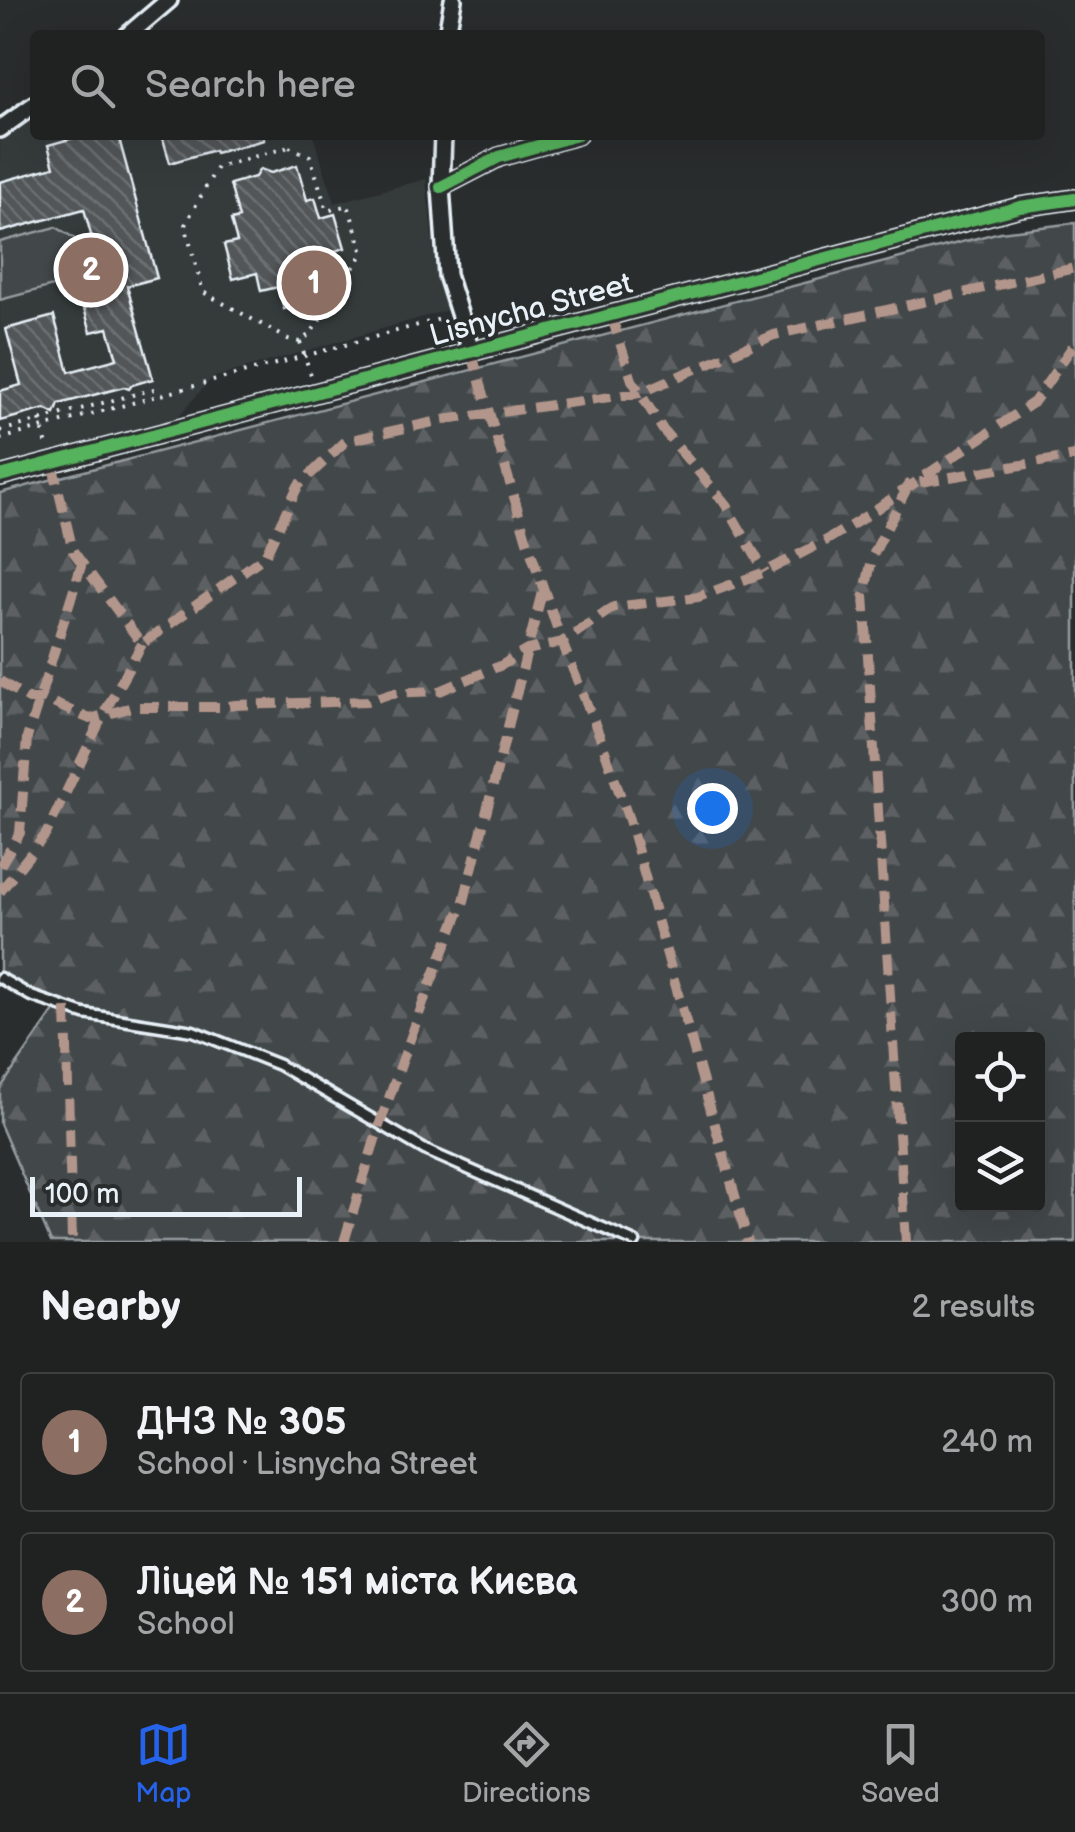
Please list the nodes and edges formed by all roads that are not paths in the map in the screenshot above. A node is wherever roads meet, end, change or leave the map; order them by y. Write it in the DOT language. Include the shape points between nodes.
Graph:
graph roads {
  1 [pos="170,0"];
  2 [pos="453,0"];
  3 [pos="134,30"];
  4 [pos="448,30"];
  5 [pos="30,108"];
  6 [pos="0,130"];
  7 [pos="443,140"];
  8 [pos="559,140"];
  9 [pos="441,186"];
  10 [pos="1075,198"];
  11 [pos="471,351"];
  12 [pos="0,476"];
  13 [pos="0,978"];
  14 [pos="635,1242"];
  1 -- 3 [label="street"];
  2 -- 4 [label="street"];
  5 -- 6 [label="street"];
  7 -- 9 [label="street"];
  8 -- 9 [label="street" via="499,157"];
  9 -- 11 [label="street" via="447,275"];
  10 -- 11 [label="street, Lisnycha Street"];
  11 -- 12 [label="street, Lisnycha Street"];
  13 -- 14 [label="lane" via="84,1014 193,1031 279,1065 425,1150"];
}
